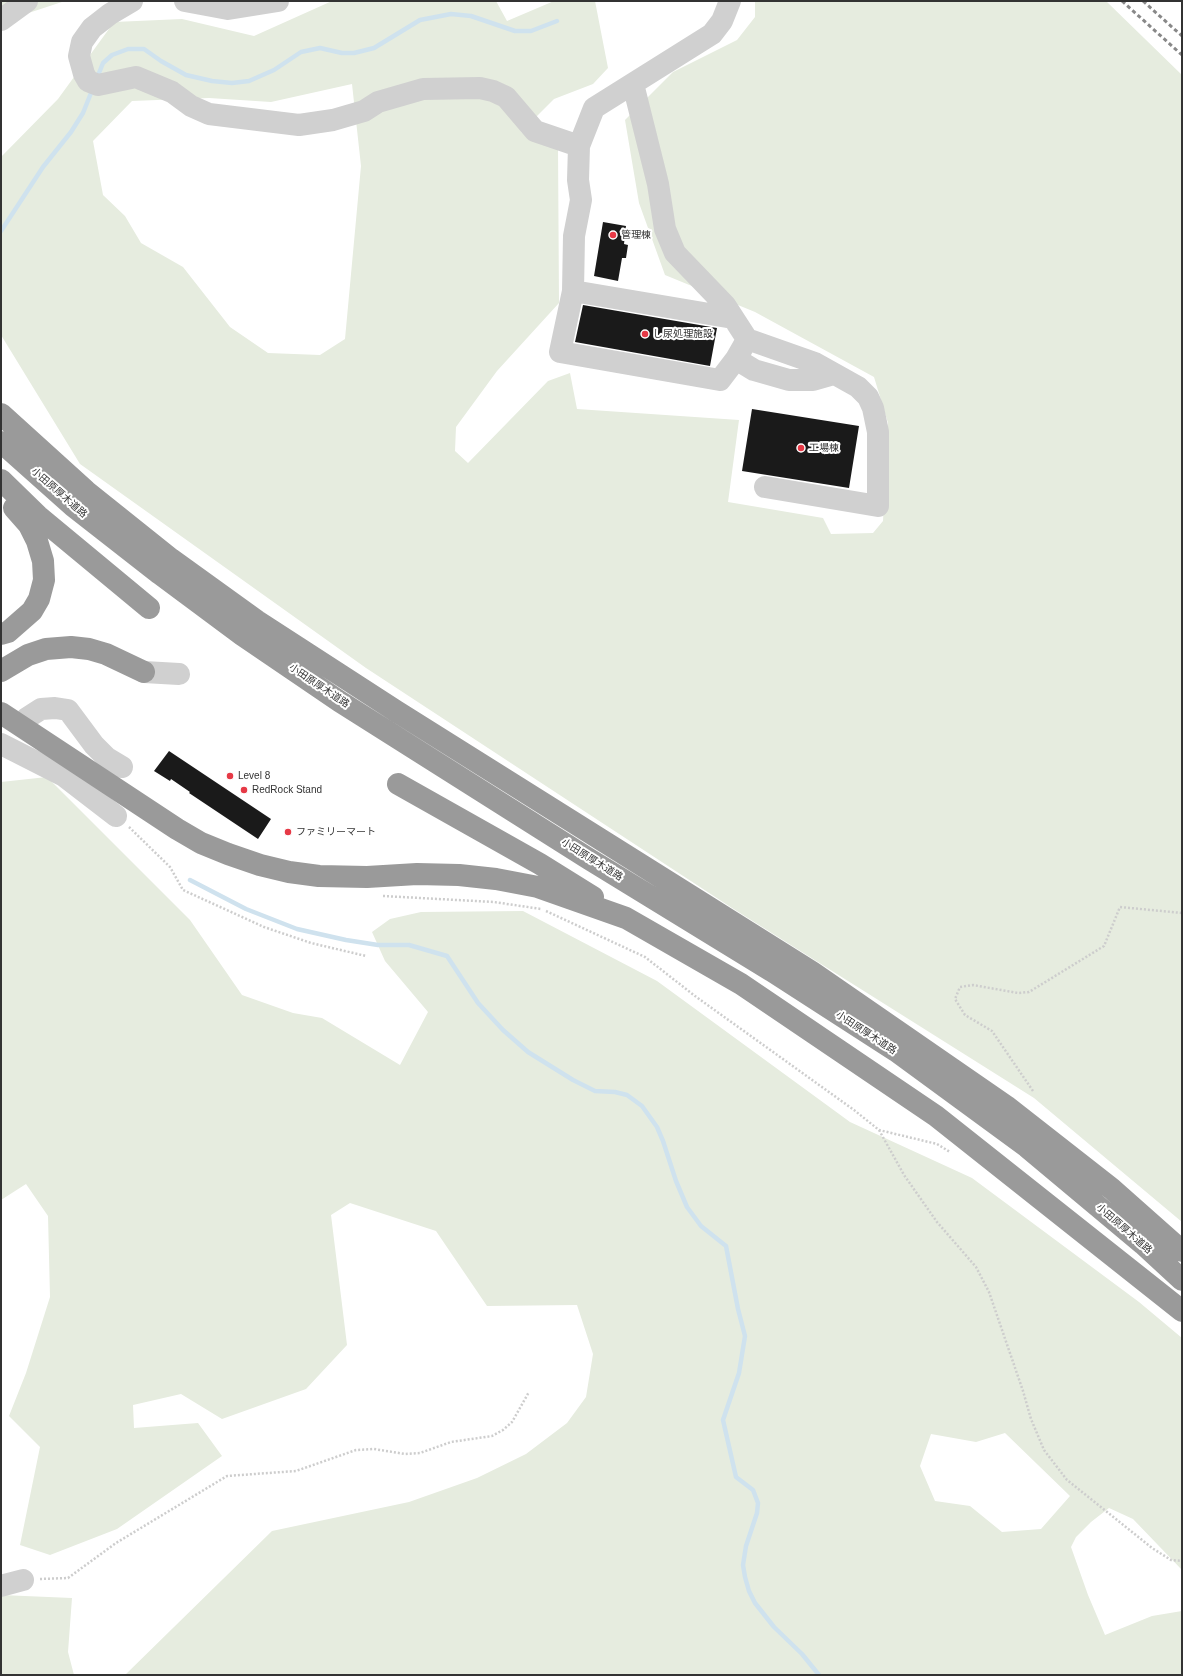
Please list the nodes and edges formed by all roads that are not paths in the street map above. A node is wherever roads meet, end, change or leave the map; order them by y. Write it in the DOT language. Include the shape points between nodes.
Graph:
graph roads {
  1 [pos="27,1"];
  2 [pos="132,1"];
  3 [pos="185,1"];
  4 [pos="278,1"];
  5 [pos="730,1"];
  6 [pos="1,20"];
  7 [pos="628,87"];
  8 [pos="576,145"];
  9 [pos="573,291"];
  10 [pos="733,318"];
  11 [pos="747,338"];
  12 [pos="736,359"];
  13 [pos="834,374"];
  14 [pos="1,414"];
  15 [pos="1,442"];
  16 [pos="1,480"];
  17 [pos="765,487"];
  18 [pos="1,492"];
  19 [pos="149,608"];
  20 [pos="1,634"];
  21 [pos="1,671"];
  22 [pos="144,672"];
  23 [pos="179,674"];
  24 [pos="27,718"];
  25 [pos="3,732"];
  26 [pos="122,767"];
  27 [pos="398,784"];
  28 [pos="116,816"];
  29 [pos="626,918"];
  30 [pos="1182,1251"];
  31 [pos="1182,1280"];
  32 [pos="1182,1311"];
  33 [pos="23,1580"];
  34 [pos="1,1586"];
  1 -- 6 [label="street"];
  2 -- 8 [label="street" via="92,28 82,42 79,56 84,74 88,81 98,86 136,77 172,92 191,106 209,114 299,125 364,112 378,102 423,89 480,88 506,97 535,131"];
  3 -- 4 [label="street" via="228,9"];
  5 -- 7 [label="street" via="722,21 712,34"];
  7 -- 8 [label="street" via="594,108"];
  7 -- 10 [label="street" via="658,184 665,229 675,253 725,305"];
  8 -- 9 [label="street" via="581,200 574,236"];
  9 -- 10 [label="street"];
  9 -- 12 [label="street" via="560,352 720,380"];
  10 -- 11 [label="street"];
  11 -- 12 [label="street"];
  11 -- 13 [label="street" via="815,363"];
  12 -- 13 [label="street" via="754,370 789,380 813,380"];
  13 -- 17 [label="street" via="858,387 868,397 873,408 878,432 878,506"];
  14 -- 30 [label="highway, 小田原厚木道路" via="86,491 171,559 257,621 812,972 1006,1106 1112,1189"];
  15 -- 31 [label="highway, 小田原厚木道路" via="73,506 242,635 332,696 896,1051 1027,1147"];
  16 -- 19 [label="highway" via="38,516"];
  18 -- 20 [label="highway" via="29,525 37,541 43,561 44,580 39,599 32,611 8,632"];
  21 -- 22 [label="highway" via="28,655 46,649 71,647 106,654"];
  22 -- 23 [label="street"];
  24 -- 26 [label="street" via="41,709 68,710 94,745 107,758"];
  25 -- 28 [label="street"];
  25 -- 29 [label="highway" via="214,849 260,865 319,876 417,874 496,879 538,887"];
  27 -- 29 [label="highway" via="540,864"];
  29 -- 32 [label="highway" via="740,984 936,1116"];
  33 -- 34 [label="street"];
}
